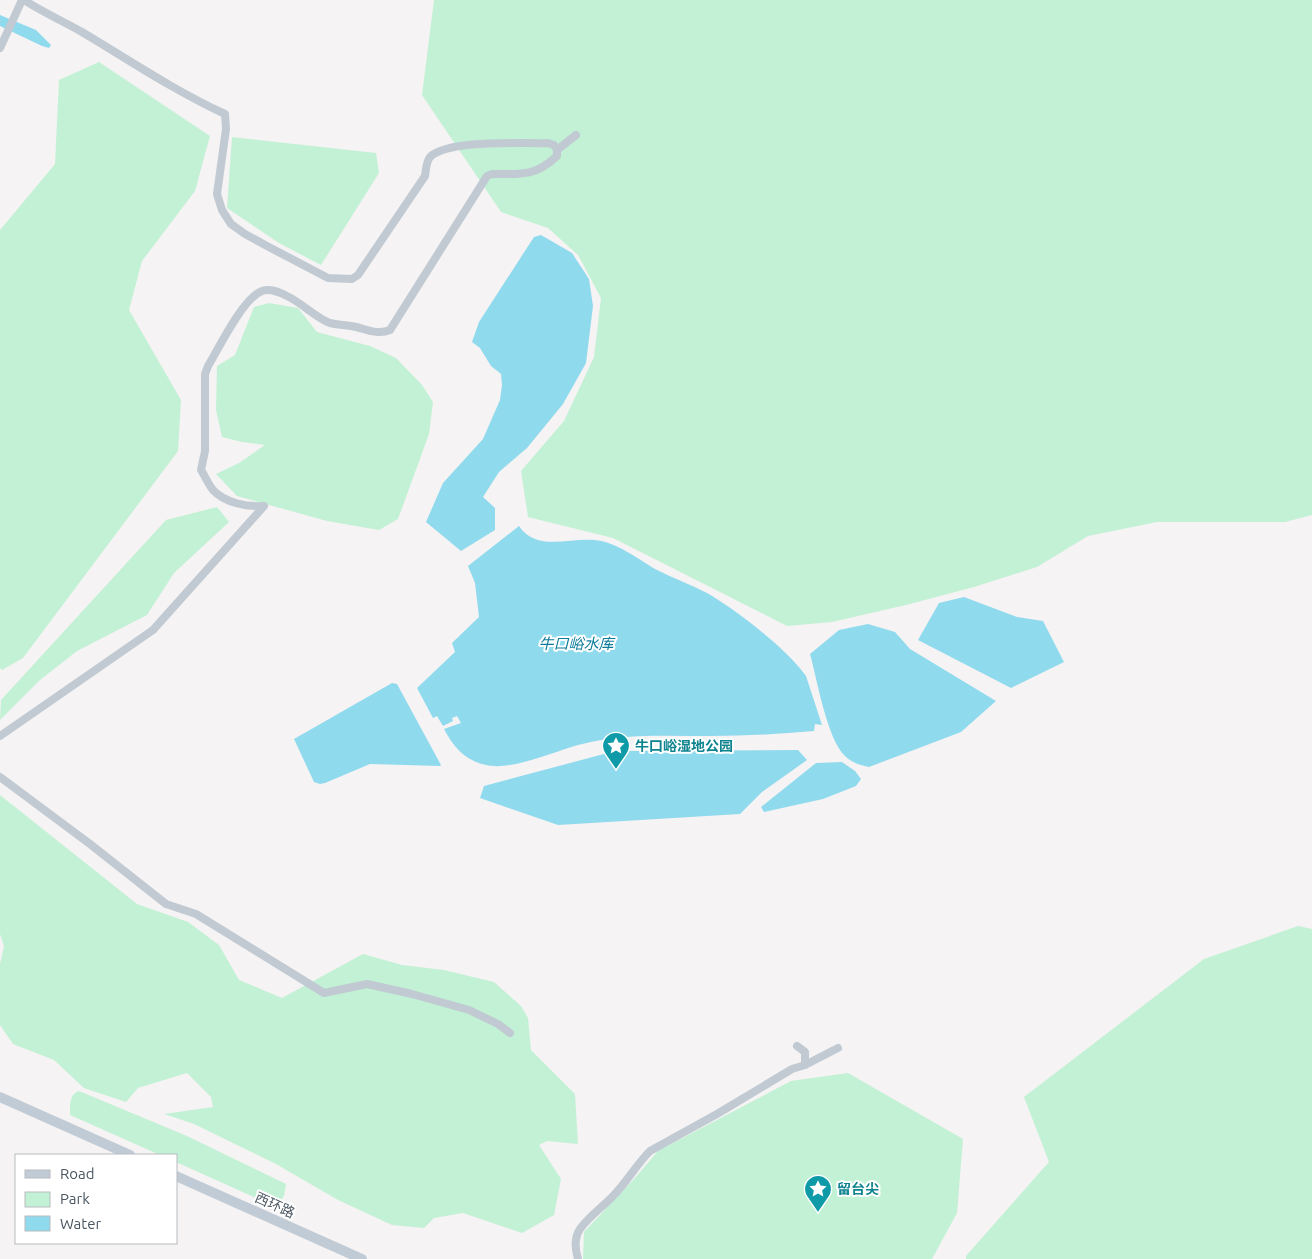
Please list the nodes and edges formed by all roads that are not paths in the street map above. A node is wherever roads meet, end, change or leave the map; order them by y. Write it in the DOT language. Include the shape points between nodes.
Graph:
graph roads {
  1 [pos="23,0"];
  2 [pos="0,48"];
  3 [pos="576,135"];
  4 [pos="557,150"];
  5 [pos="0,736"];
  6 [pos="0,777"];
  7 [pos="510,1032"];
  8 [pos="797,1046"];
  9 [pos="838,1048"];
  10 [pos="805,1065"];
  11 [pos="0,1097"];
  12 [pos="0,1101"];
  13 [pos="118,1154"];
  14 [pos="128,1154"];
  15 [pos="178,1177"];
  16 [pos="178,1181"];
  17 [pos="353,1259"];
  18 [pos="362,1259"];
  19 [pos="578,1259"];
  1 -- 2 [label="street"];
  1 -- 4 [label="street" via="225,114 217,194 222,210 231,224 245,234 328,278 352,279 358,275 426,176 431,157 453,148 473,145 548,144"];
  3 -- 4 [label="street"];
  4 -- 5 [label="street" via="557,156 543,168 525,174 487,176 390,330 377,332 323,320 286,295 272,290 263,290 246,302 205,374 206,451 201,470 221,498 252,507 264,506 154,630"];
  6 -- 7 [label="street" via="166,904 196,914 324,993 367,984 469,1010"];
  8 -- 10 [label="street" via="805,1052"];
  9 -- 10 [label="street"];
  10 -- 19 [label="street" via="792,1069 650,1151 612,1198 580,1229 576,1244"];
  11 -- 14 [label="main road"];
  12 -- 13 [label="main road"];
  15 -- 18 [label="main road, 西环路"];
  16 -- 17 [label="main road, 西环路"];
}
